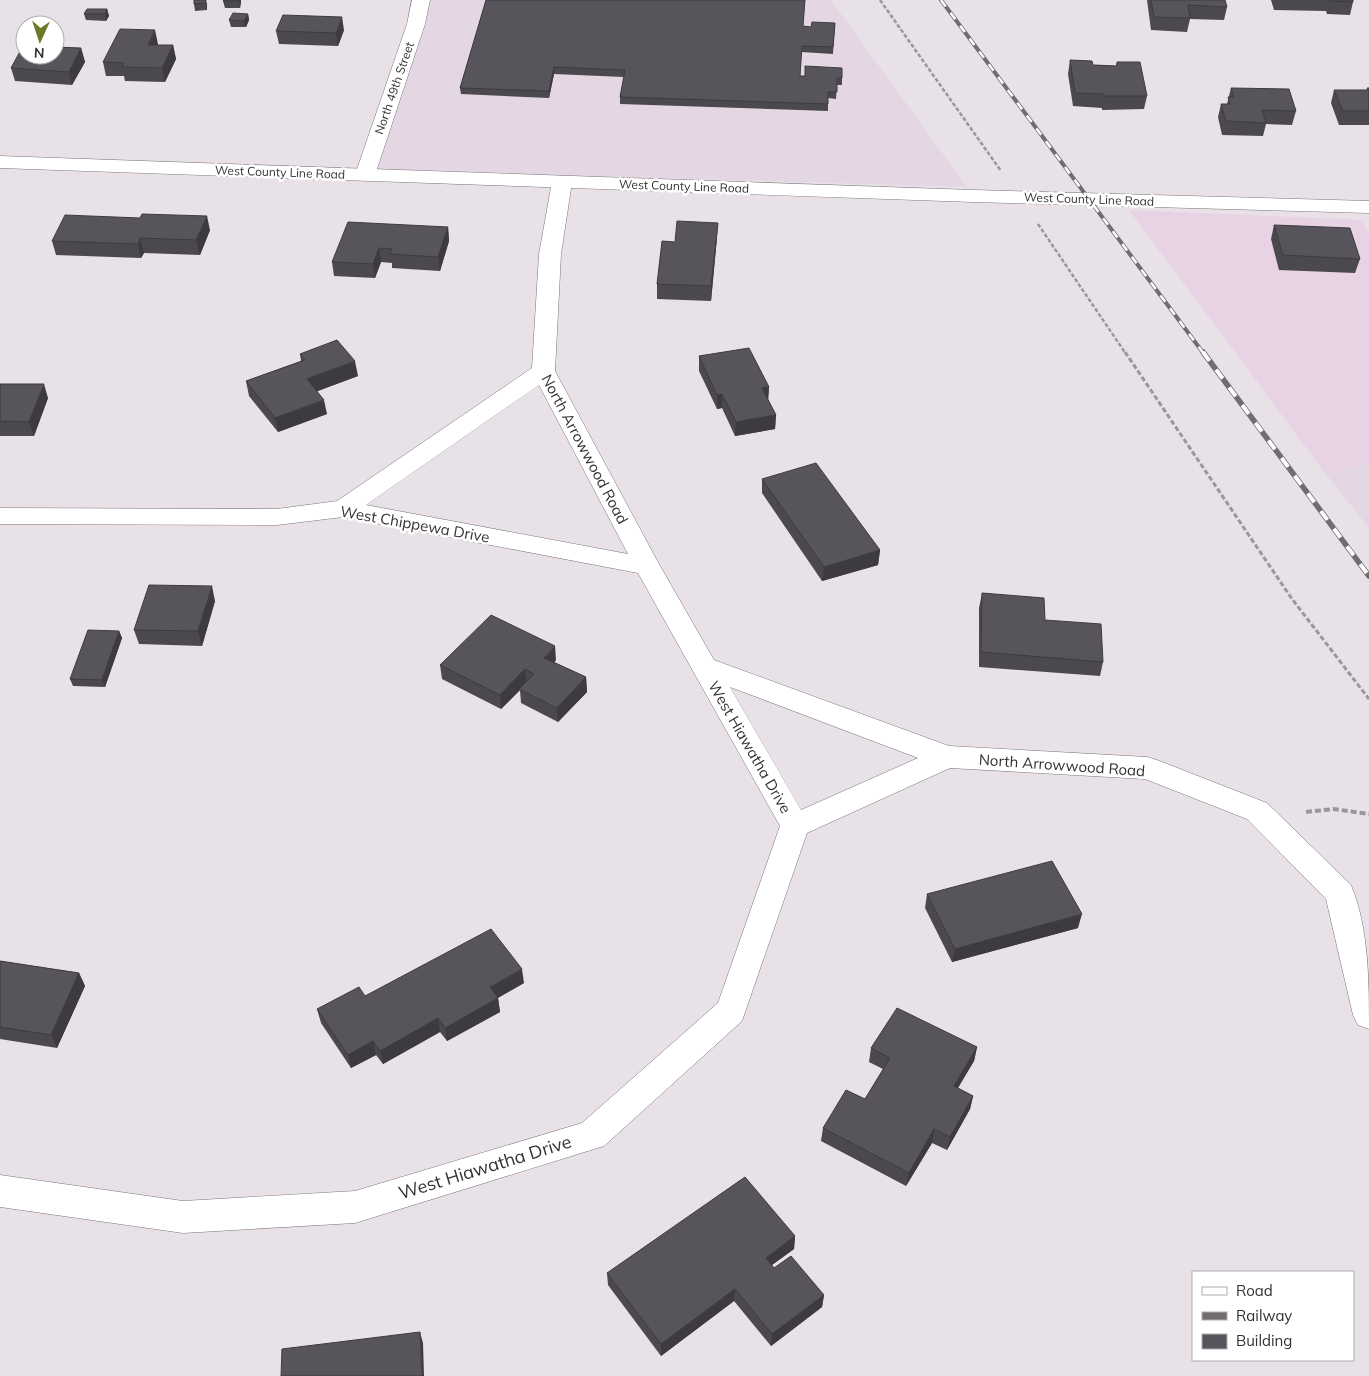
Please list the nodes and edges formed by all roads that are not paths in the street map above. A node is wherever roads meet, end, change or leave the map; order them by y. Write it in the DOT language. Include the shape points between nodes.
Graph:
graph roads {
  1 [pos="421,0"];
  2 [pos="0,162"];
  3 [pos="365,175"];
  4 [pos="562,182"];
  5 [pos="1369,207"];
  6 [pos="543,371"];
  7 [pos="342,509"];
  8 [pos="0,516"];
  9 [pos="647,566"];
  10 [pos="704,667"];
  11 [pos="947,757"];
  12 [pos="795,826"];
  13 [pos="1369,1015"];
  14 [pos="0,1190"];
  1 -- 3 [label="street, North 49th Street" via="416,24"];
  2 -- 3 [label="street, West County Line Road"];
  3 -- 4 [label="street, West County Line Road"];
  4 -- 5 [label="street, West County Line Road"];
  4 -- 6 [label="street, North Arrowwood Road" via="550,254"];
  6 -- 7 [label="street"];
  6 -- 9 [label="street, North Arrowwood Road"];
  7 -- 8 [label="street, West Chippewa Drive" via="278,517"];
  7 -- 9 [label="street, West Chippewa Drive"];
  9 -- 10 [label="street, North Arrowwood Road"];
  10 -- 11 [label="street"];
  10 -- 12 [label="street, West Hiawatha Drive"];
  11 -- 12 [label="street, West Hiawatha Drive"];
  11 -- 13 [label="street, North Arrowwood Road" via="1147,768 1257,811 1340,894"];
  12 -- 14 [label="street, West Hiawatha Drive" via="732,1011 592,1135 355,1207 183,1217"];
}
